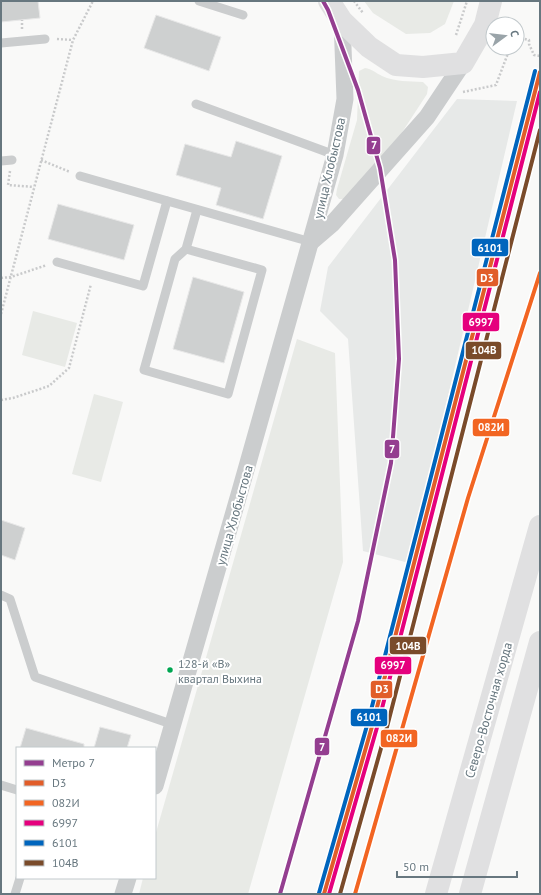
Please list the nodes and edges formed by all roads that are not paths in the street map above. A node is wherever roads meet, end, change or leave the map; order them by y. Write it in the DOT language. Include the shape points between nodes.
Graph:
graph roads {
  1 [pos="199,1"];
  2 [pos="329,1"];
  3 [pos="491,1"];
  4 [pos="243,15"];
  5 [pos="342,21"];
  6 [pos="45,39"];
  7 [pos="1,43"];
  8 [pos="463,63"];
  9 [pos="196,104"];
  10 [pos="335,155"];
  11 [pos="12,160"];
  12 [pos="1,161"];
  13 [pos="80,176"];
  14 [pos="167,201"];
  15 [pos="197,210"];
  16 [pos="311,242"];
  17 [pos="186,249"];
  18 [pos="56,262"];
  19 [pos="540,526"];
  20 [pos="1,595"];
  21 [pos="540,642"];
  22 [pos="174,725"];
  23 [pos="156,783"];
  24 [pos="1,785"];
  25 [pos="16,790"];
  26 [pos="20,879"];
  27 [pos="128,879"];
  28 [pos="15,894"];
  29 [pos="123,894"];
  30 [pos="436,894"];
  31 [pos="470,894"];
  1 -- 4 [label="lane"];
  2 -- 5 [label="main road"];
  3 -- 8 [label="main road" via="485,25"];
  5 -- 8 [label="main road" via="369,47 396,65 423,67"];
  5 -- 10 [label="street, улица Хлобыстова" via="344,98"];
  6 -- 7 [label="lane"];
  8 -- 16 [label="street, улица Хлобыстова" via="427,117 332,224"];
  9 -- 10 [label="lane"];
  10 -- 16 [label="street, улица Хлобыстова"];
  11 -- 12 [label="lane"];
  13 -- 14 [label="lane"];
  14 -- 15 [label="lane"];
  14 -- 18 [label="lane" via="144,286"];
  15 -- 16 [label="lane"];
  15 -- 17 [label="lane"];
  16 -- 22 [label="street, улица Хлобыстова"];
  17 -- 17 [label="lane" via="175,259 144,370 228,394 262,270"];
  19 -- 30 [label="main road, Северо-Восточная хорда"];
  20 -- 22 [label="lane" via="10,599 35,677"];
  21 -- 31 [label="main road"];
  22 -- 23 [label="street, улица Хлобыстова"];
  24 -- 25 [label="lane"];
  26 -- 28 [label="lane"];
  27 -- 29 [label="street"];
}
